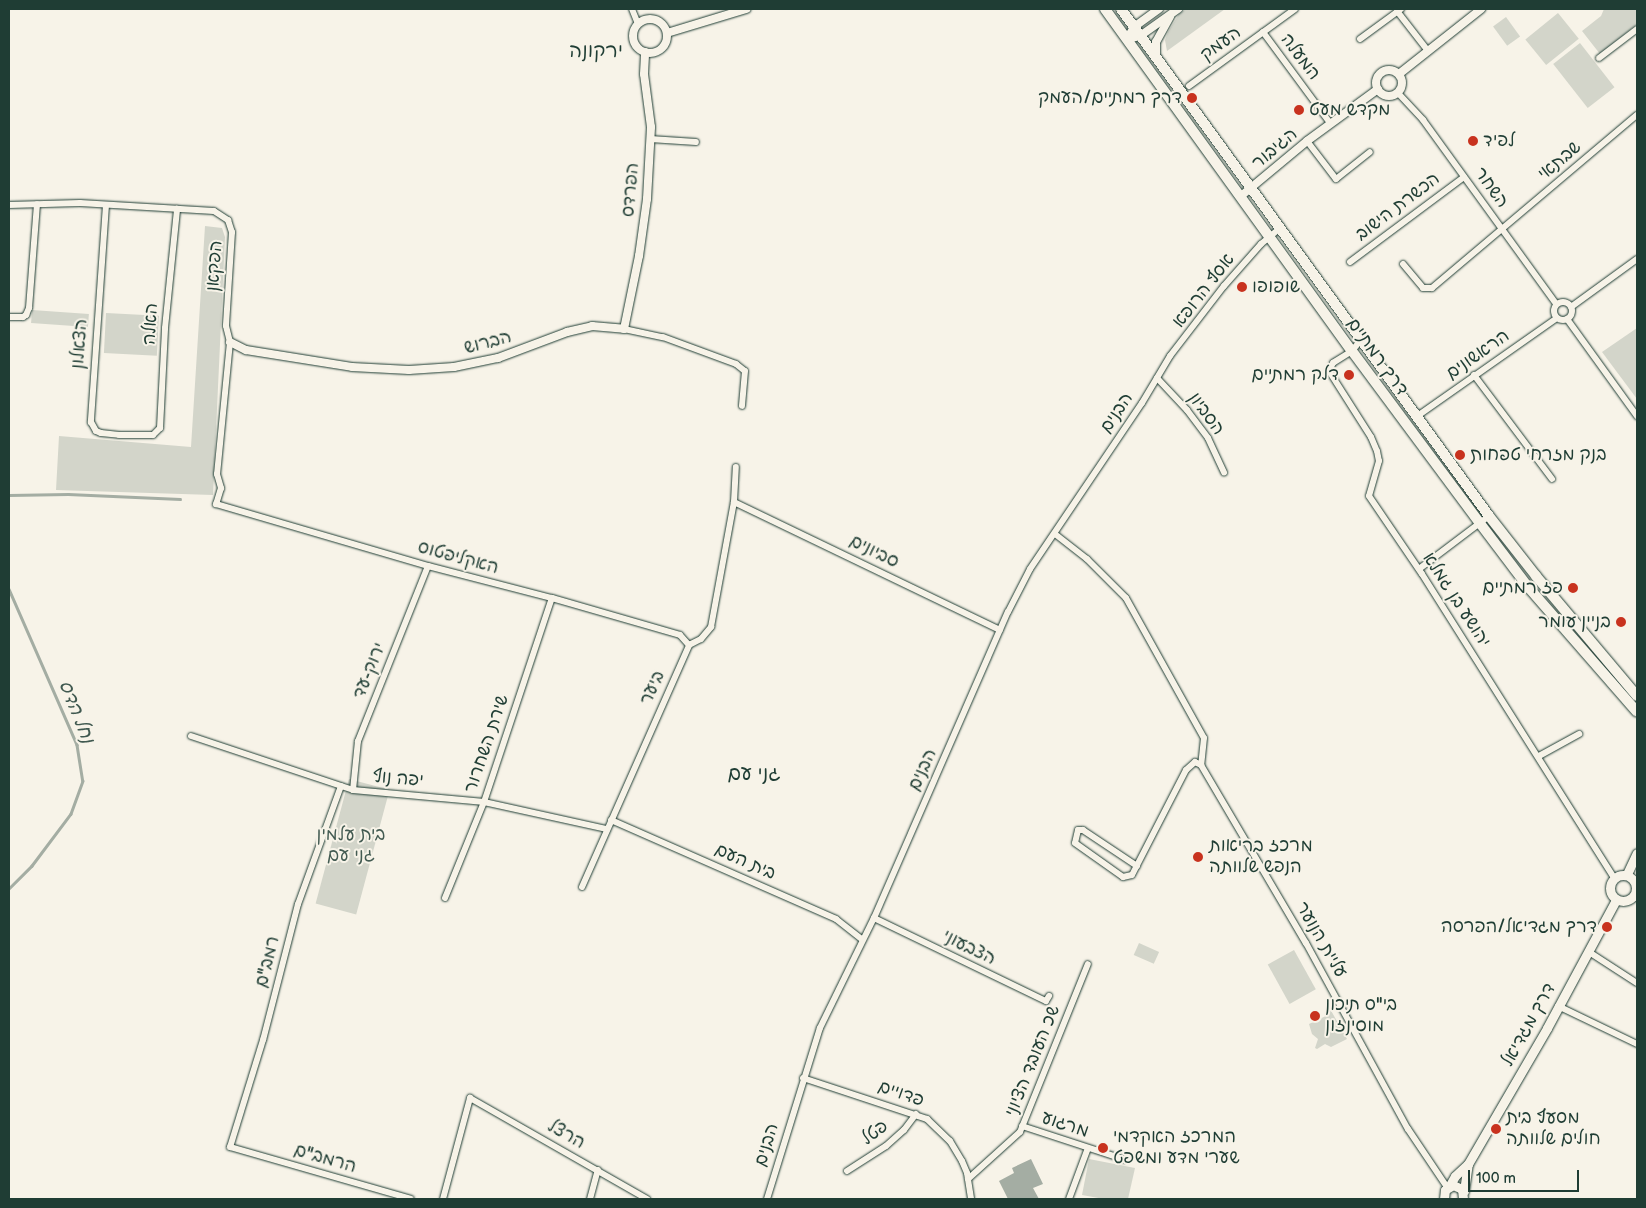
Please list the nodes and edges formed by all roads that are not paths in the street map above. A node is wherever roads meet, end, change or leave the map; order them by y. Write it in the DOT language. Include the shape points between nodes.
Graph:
graph roads {
  1 [pos="632,9"];
  2 [pos="746,9"];
  3 [pos="1105,9"];
  4 [pos="1121,9"];
  5 [pos="1159,9"];
  6 [pos="1295,9"];
  7 [pos="1481,9"];
  8 [pos="1176,10"];
  9 [pos="1399,10"];
  10 [pos="638,24"];
  11 [pos="1637,29"];
  12 [pos="1137,32"];
  13 [pos="1263,32"];
  14 [pos="667,33"];
  15 [pos="1127,39"];
  16 [pos="1360,39"];
  17 [pos="1428,51"];
  18 [pos="645,52"];
  19 [pos="1600,58"];
  20 [pos="1156,59"];
  21 [pos="1399,74"];
  22 [pos="1188,86"];
  23 [pos="1378,89"];
  24 [pos="1398,93"];
  25 [pos="1637,115"];
  26 [pos="1330,123"];
  27 [pos="650,139"];
  28 [pos="1307,141"];
  29 [pos="696,142"];
  30 [pos="1370,152"];
  31 [pos="1464,176"];
  32 [pos="1252,188"];
  33 [pos="1241,196"];
  34 [pos="37,204"];
  35 [pos="9,205"];
  36 [pos="106,205"];
  37 [pos="177,209"];
  38 [pos="1280,228"];
  39 [pos="1502,229"];
  40 [pos="1268,236"];
  41 [pos="1637,259"];
  42 [pos="1350,262"];
  43 [pos="1403,264"];
  44 [pos="1556,304"];
  45 [pos="1571,307"];
  46 [pos="9,317"];
  47 [pos="1557,318"];
  48 [pos="1567,319"];
  49 [pos="624,328"];
  50 [pos="1360,341"];
  51 [pos="230,342"];
  52 [pos="1352,350"];
  53 [pos="1474,375"];
  54 [pos="1157,378"];
  55 [pos="742,406"];
  56 [pos="1637,416"];
  57 [pos="1416,417"];
  58 [pos="149,435"];
  59 [pos="736,467"];
  60 [pos="1224,473"];
  61 [pos="1552,480"];
  62 [pos="734,502"];
  63 [pos="216,504"];
  64 [pos="1489,516"];
  65 [pos="1479,522"];
  66 [pos="1055,534"];
  67 [pos="428,566"];
  68 [pos="1419,569"];
  69 [pos="552,598"];
  70 [pos="1000,630"];
  71 [pos="689,645"];
  72 [pos="1637,696"];
  73 [pos="1637,712"];
  74 [pos="1579,734"];
  75 [pos="191,736"];
  76 [pos="1538,756"];
  77 [pos="1202,765"];
  78 [pos="342,786"];
  79 [pos="353,790"];
  80 [pos="484,802"];
  81 [pos="611,820"];
  82 [pos="607,828"];
  83 [pos="1637,853"];
  84 [pos="1136,866"];
  85 [pos="1627,874"];
  86 [pos="1615,878"];
  87 [pos="582,887"];
  88 [pos="1635,897"];
  89 [pos="445,898"];
  90 [pos="1616,900"];
  91 [pos="874,918"];
  92 [pos="862,939"];
  93 [pos="1589,952"];
  94 [pos="1088,964"];
  95 [pos="1637,983"];
  96 [pos="1048,996"];
  97 [pos="1558,1006"];
  98 [pos="1637,1044"];
  99 [pos="803,1078"];
  100 [pos="916,1114"];
  101 [pos="1022,1126"];
  102 [pos="230,1147"];
  103 [pos="1088,1148"];
  104 [pos="1126,1160"];
  105 [pos="1468,1164"];
  106 [pos="598,1170"];
  107 [pos="847,1171"];
  108 [pos="968,1179"];
  109 [pos="1449,1186"];
  110 [pos="1464,1197"];
  111 [pos="1442,1198"];
  112 [pos="411,1199"];
  113 [pos="443,1199"];
  114 [pos="590,1199"];
  115 [pos="647,1199"];
  116 [pos="767,1199"];
  117 [pos="971,1199"];
  118 [pos="1069,1199"];
  1 -- 10 [label="street"];
  2 -- 14 [label="street"];
  3 -- 15 [label="main road, דרך רמתיים"];
  4 -- 12 [label="main road, דרך רמתיים"];
  5 -- 12 [label="street"];
  6 -- 13 [label="street, העמק"];
  7 -- 17 [label="street"];
  8 -- 12 [label="street"];
  8 -- 20 [label="street" via="1156,42"];
  9 -- 16 [label="street"];
  9 -- 17 [label="street"];
  10 -- 14 [label="street" via="656,20"];
  10 -- 18 [label="street" via="634,29 634,43"];
  11 -- 19 [label="street"];
  12 -- 15 [label="street"];
  12 -- 20 [label="main road, דרך רמתיים"];
  13 -- 22 [label="street, העמק"];
  13 -- 26 [label="street, המעלה"];
  14 -- 18 [label="street" via="667,41 661,50"];
  15 -- 33 [label="main road, דרך רמתיים"];
  17 -- 21 [label="street"];
  18 -- 27 [label="street, הפרדס"];
  20 -- 32 [label="main road, דרך רמתיים"];
  21 -- 23 [label="street" via="1392,70 1384,71 1376,80"];
  21 -- 24 [label="street" via="1403,81"];
  23 -- 24 [label="street" via="1387,96"];
  23 -- 26 [label="street, הגיבור"];
  24 -- 31 [label="street, השחר" via="1423,120"];
  25 -- 39 [label="street, שבתאי"];
  26 -- 28 [label="street, הגיבור"];
  27 -- 29 [label="street"];
  27 -- 49 [label="street, הפרדס" via="647,199"];
  28 -- 30 [label="street" via="1336,179"];
  28 -- 32 [label="street, הגיבור"];
  31 -- 39 [label="street, השחר"];
  31 -- 42 [label="street, הכשרת הישוב"];
  32 -- 33 [label="street, הגיבור"];
  32 -- 38 [label="main road, דרך רמתיים"];
  33 -- 40 [label="main road, דרך רמתיים"];
  34 -- 35 [label="street, הפקאן"];
  34 -- 36 [label="street, הפקאן"];
  34 -- 46 [label="street" via="29,308 26,315"];
  36 -- 37 [label="street, הפקאן"];
  36 -- 58 [label="street, הצאלון" via="91,422 101,433"];
  37 -- 51 [label="street, הפקאן" via="214,211 225,216 231,225 226,326"];
  37 -- 58 [label="street, האלה" via="165,328 161,423 157,433"];
  38 -- 40 [label="street, אסף הרופא"];
  38 -- 50 [label="main road, דרך רמתיים"];
  39 -- 43 [label="street, שבתאי" via="1432,288 1423,288"];
  39 -- 44 [label="street, השחר"];
  40 -- 52 [label="main road, דרך רמתיים"];
  40 -- 54 [label="street, אסף הרופא" via="1224,286"];
  41 -- 45 [label="street"];
  44 -- 45 [label="street" via="1564,302"];
  44 -- 47 [label="street"];
  45 -- 48 [label="street" via="1572,312"];
  47 -- 48 [label="street"];
  47 -- 53 [label="street, הראשונים"];
  48 -- 56 [label="street"];
  49 -- 51 [label="street, הברוש" via="592,326 498,358 454,367 409,370 352,366 246,350"];
  49 -- 55 [label="street, הברוש" via="663,337 736,364 745,371"];
  50 -- 52 [label="street, יהושע בן גמלא"];
  50 -- 57 [label="main road, דרך רמתיים"];
  51 -- 63 [label="street, הפקאן" via="217,474 221,488"];
  52 -- 65 [label="main road, דרך רמתיים"];
  52 -- 68 [label="street, יהושע בן גמלא" via="1333,363 1329,371 1377,451 1378,461 1368,496"];
  53 -- 57 [label="street, הראשונים"];
  53 -- 61 [label="street"];
  54 -- 60 [label="street, הסביון" via="1208,438"];
  54 -- 66 [label="street, הבנים"];
  57 -- 64 [label="main road, דרך רמתיים"];
  59 -- 62 [label="street, ביער"];
  62 -- 70 [label="street, סביונים"];
  62 -- 71 [label="street, ביער" via="711,627 701,639"];
  63 -- 67 [label="street, האקליפטוס"];
  64 -- 65 [label="street"];
  64 -- 72 [label="main road, דרך רמתיים"];
  65 -- 68 [label="street"];
  65 -- 73 [label="main road, דרך רמתיים" via="1529,588"];
  66 -- 70 [label="street, הבנים" via="1030,569"];
  66 -- 77 [label="street" via="1087,559 1126,598 1204,738"];
  67 -- 69 [label="street, האקליפטוס"];
  67 -- 79 [label="street, ירוק-עד" via="358,741"];
  68 -- 76 [label="street, יהושע בן גמלא"];
  69 -- 71 [label="street, האקליפטוס" via="680,635"];
  69 -- 80 [label="street, שירת השחרור"];
  70 -- 91 [label="street, הבנים"];
  71 -- 81 [label="street, ביער"];
  74 -- 76 [label="street"];
  75 -- 78 [label="street, יפה נוף"];
  76 -- 86 [label="street, יהושע בן גמלא"];
  77 -- 84 [label="street" via="1195,762 1186,770"];
  77 -- 109 [label="street, עליית הנוער" via="1306,943 1408,1129"];
  78 -- 79 [label="street, יפה נוף"];
  78 -- 102 [label="street, רמב\"ם" via="298,904 263,1040"];
  79 -- 80 [label="street, יפה נוף"];
  80 -- 82 [label="street, יפה נוף"];
  80 -- 89 [label="street, שירת השחרור"];
  81 -- 82 [label="street, ביער"];
  81 -- 92 [label="street, בית העם" via="836,919"];
  82 -- 87 [label="street, ביער"];
  83 -- 85 [label="main road"];
  84 -- 84 [label="street" via="1083,830 1078,830 1075,843 1123,877 1132,875"];
  85 -- 86 [label="main road"];
  85 -- 88 [label="main road" via="1636,883"];
  86 -- 90 [label="main road" via="1610,893"];
  88 -- 90 [label="main road" via="1626,902"];
  90 -- 93 [label="main road, דרך מגדיאל"];
  91 -- 92 [label="street, הבנים"];
  91 -- 96 [label="street, הצבעוני" via="1046,1001"];
  92 -- 99 [label="street, הבנים" via="820,1028"];
  93 -- 95 [label="street"];
  93 -- 97 [label="main road, דרך מגדיאל"];
  94 -- 101 [label="street, שכ העובד הציוני"];
  97 -- 98 [label="street"];
  97 -- 105 [label="main road, דרך מגדיאל"];
  99 -- 100 [label="street, פדויים"];
  99 -- 116 [label="street, הבנים"];
  100 -- 107 [label="street, פטל" via="886,1146"];
  100 -- 108 [label="street, פדויים" via="927,1119 950,1142"];
  101 -- 103 [label="street, מרגוע"];
  101 -- 108 [label="street, שכ העובד הציוני" via="1020,1132"];
  102 -- 112 [label="street, הרמב\"ם"];
  103 -- 104 [label="street, מרגוע"];
  103 -- 118 [label="street"];
  105 -- 109 [label="main road, דרך מגדיאל"];
  105 -- 110 [label="main road, דרך מגדיאל"];
  106 -- 113 [label="street, הרצל" via="470,1098"];
  106 -- 114 [label="street"];
  106 -- 115 [label="street, הרצל"];
  108 -- 117 [label="street, פדויים"];
  109 -- 110 [label="main road" via="1457,1185"];
  109 -- 111 [label="main road, דרך מגדיאל"];
}
